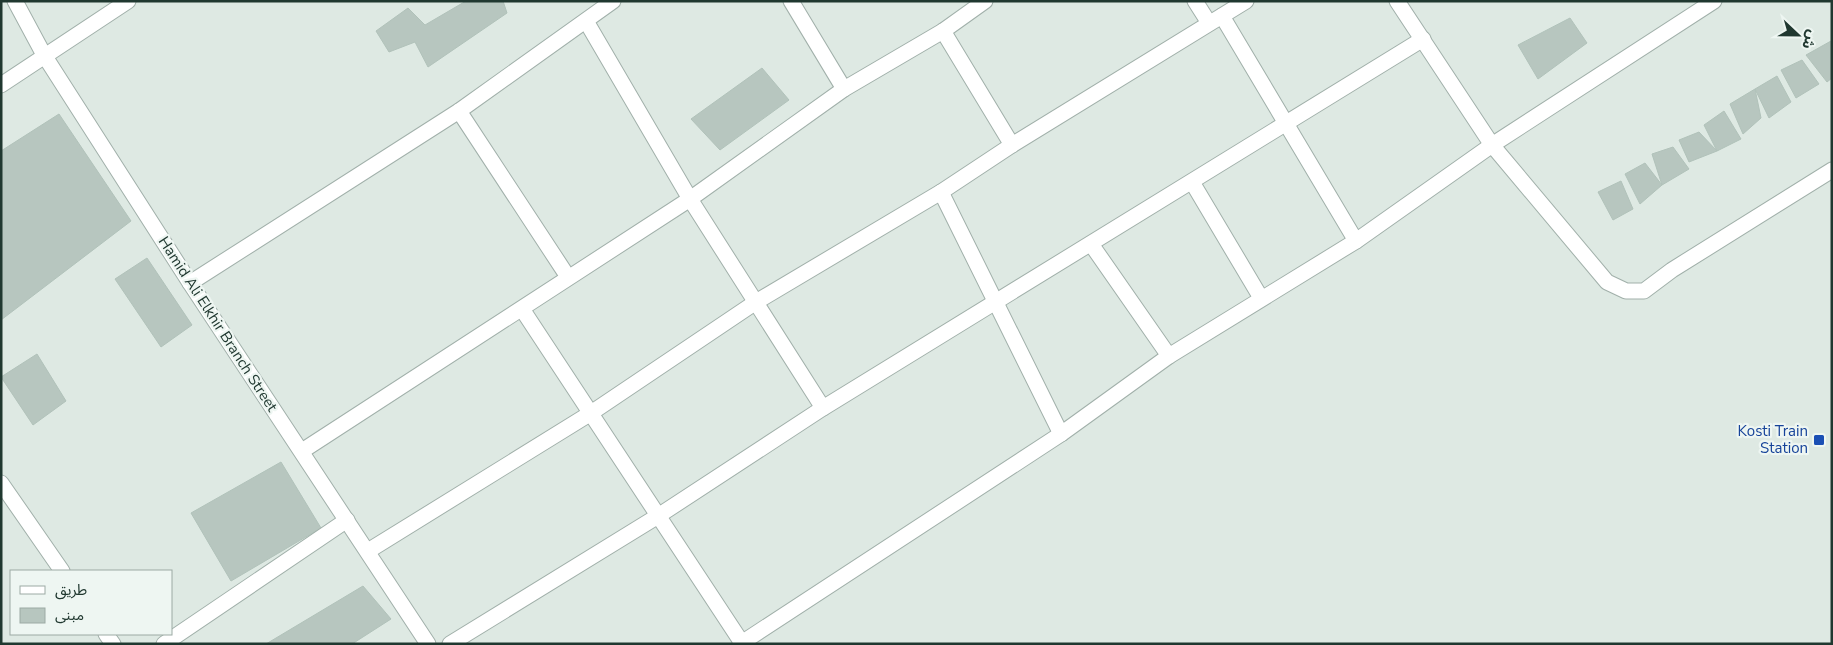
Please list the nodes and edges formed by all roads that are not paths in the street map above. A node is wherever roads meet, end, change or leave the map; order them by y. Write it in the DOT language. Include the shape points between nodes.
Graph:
graph roads {
  1 [pos="15,1"];
  2 [pos="128,1"];
  3 [pos="613,1"];
  4 [pos="791,1"];
  5 [pos="1195,1"];
  6 [pos="1246,1"];
  7 [pos="1398,1"];
  8 [pos="1714,1"];
  9 [pos="980,3"];
  10 [pos="1216,20"];
  11 [pos="586,21"];
  12 [pos="943,31"];
  13 [pos="1423,39"];
  14 [pos="44,55"];
  15 [pos="1,85"];
  16 [pos="844,89"];
  17 [pos="459,111"];
  18 [pos="1286,125"];
  19 [pos="1012,145"];
  20 [pos="1492,145"];
  21 [pos="1832,170"];
  22 [pos="1192,182"];
  23 [pos="941,192"];
  24 [pos="690,199"];
  25 [pos="1356,241"];
  26 [pos="1091,244"];
  27 [pos="568,276"];
  28 [pos="190,283"];
  29 [pos="1261,298"];
  30 [pos="756,302"];
  31 [pos="997,302"];
  32 [pos="522,309"];
  33 [pos="1169,356"];
  34 [pos="823,408"];
  35 [pos="590,413"];
  36 [pos="1061,434"];
  37 [pos="302,452"];
  38 [pos="1,483"];
  39 [pos="658,516"];
  40 [pos="347,520"];
  41 [pos="368,551"];
  42 [pos="61,570"];
  43 [pos="741,643"];
  44 [pos="164,644"];
  45 [pos="428,644"];
  46 [pos="450,644"];
  1 -- 14 [label="street, Hamid Ali Elkhir Branch Street"];
  2 -- 14 [label="street"];
  3 -- 11 [label="street"];
  4 -- 16 [label="street"];
  5 -- 10 [label="street"];
  6 -- 10 [label="street"];
  7 -- 13 [label="street"];
  8 -- 20 [label="street"];
  9 -- 12 [label="street"];
  10 -- 18 [label="street"];
  10 -- 19 [label="street"];
  11 -- 17 [label="street"];
  11 -- 24 [label="street"];
  12 -- 16 [label="street"];
  12 -- 19 [label="street"];
  13 -- 18 [label="street"];
  13 -- 20 [label="street"];
  14 -- 15 [label="street"];
  14 -- 28 [label="street, Hamid Ali Elkhir Branch Street"];
  16 -- 24 [label="street"];
  17 -- 27 [label="street"];
  17 -- 28 [label="street"];
  18 -- 22 [label="street"];
  18 -- 25 [label="street"];
  19 -- 23 [label="street"];
  20 -- 21 [label="street" via="1607,282 1626,291 1644,291 1672,270"];
  20 -- 25 [label="street"];
  22 -- 26 [label="street"];
  22 -- 29 [label="street"];
  23 -- 30 [label="street"];
  23 -- 31 [label="street"];
  24 -- 27 [label="street"];
  24 -- 30 [label="street"];
  25 -- 29 [label="street"];
  26 -- 31 [label="street"];
  26 -- 33 [label="street"];
  27 -- 32 [label="street"];
  28 -- 37 [label="street, Hamid Ali Elkhir Branch Street"];
  29 -- 33 [label="street"];
  30 -- 34 [label="street"];
  30 -- 35 [label="street"];
  31 -- 34 [label="street"];
  31 -- 36 [label="street"];
  32 -- 35 [label="street"];
  32 -- 37 [label="street"];
  33 -- 36 [label="street"];
  34 -- 39 [label="street"];
  35 -- 39 [label="street"];
  35 -- 41 [label="street"];
  36 -- 43 [label="street"];
  37 -- 40 [label="street, Hamid Ali Elkhir Branch Street"];
  38 -- 42 [label="street"];
  39 -- 43 [label="street"];
  39 -- 46 [label="street"];
  40 -- 41 [label="street, Hamid Ali Elkhir Branch Street"];
  40 -- 44 [label="street"];
  41 -- 45 [label="street, Hamid Ali Elkhir Branch Street"];
}
